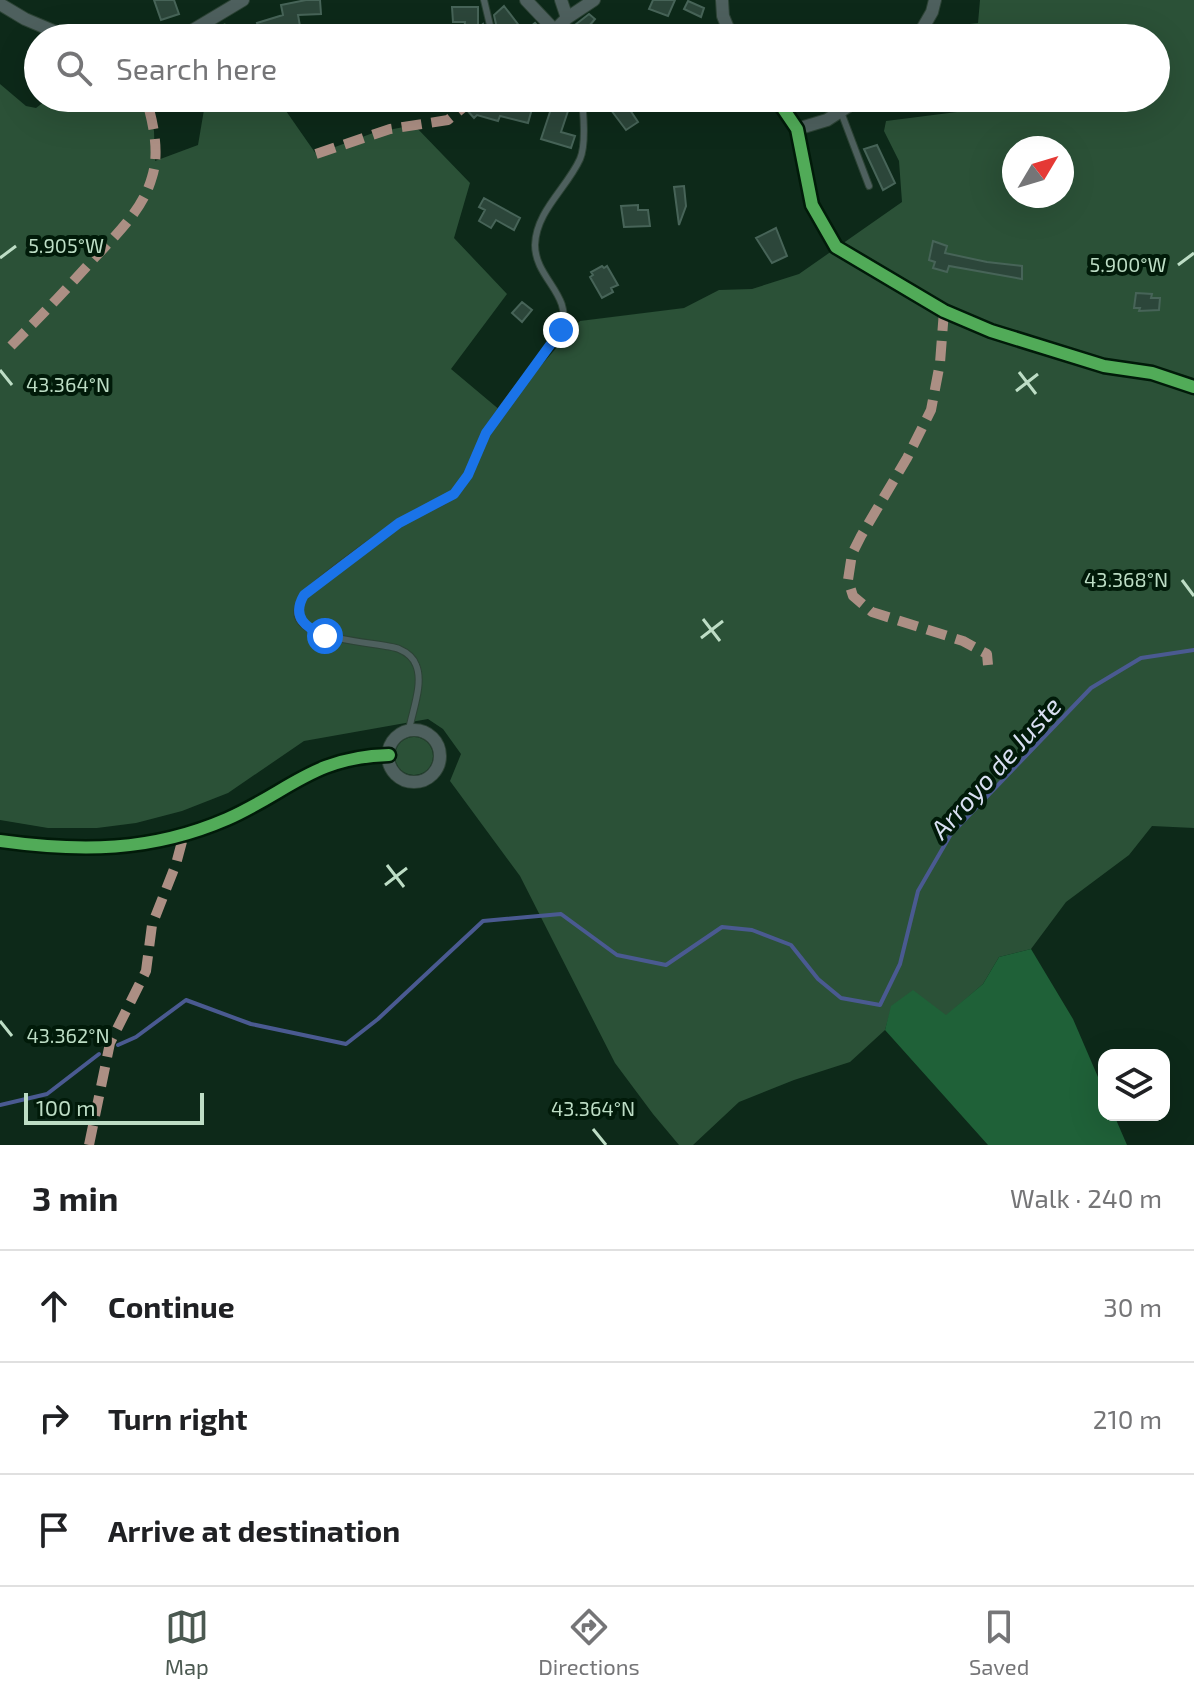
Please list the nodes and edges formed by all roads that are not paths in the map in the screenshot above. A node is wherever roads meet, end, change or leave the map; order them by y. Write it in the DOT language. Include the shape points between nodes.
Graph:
graph roads {
  1 [pos="243,0"];
  2 [pos="484,0"];
  3 [pos="526,0"];
  4 [pos="561,0"];
  5 [pos="594,0"];
  6 [pos="722,0"];
  7 [pos="935,0"];
  8 [pos="0,4"];
  9 [pos="567,18"];
  10 [pos="37,24"];
  11 [pos="203,24"];
  12 [pos="490,24"];
  13 [pos="549,24"];
  14 [pos="564,24"];
  15 [pos="726,24"];
  16 [pos="925,24"];
  17 [pos="584,112"];
  18 [pos="785,112"];
  19 [pos="841,112"];
  20 [pos="797,129"];
  21 [pos="869,186"];
  22 [pos="1194,387"];
  23 [pos="409,730"];
  24 [pos="389,755"];
  25 [pos="0,841"];
  1 -- 11 [label="street"];
  2 -- 12 [label="lane"];
  3 -- 13 [label="street"];
  4 -- 9 [label="street"];
  5 -- 9 [label="street"];
  6 -- 15 [label="street"];
  7 -- 16 [label="street"];
  8 -- 10 [label="street"];
  9 -- 14 [label="street"];
  17 -- 23 [label="lane" via="581,157 548,210 535,244 537,261 564,307 561,330 486,433 454,494 399,523 311,588 299,604 303,624 325,636 410,655 419,681"];
  18 -- 20 [label="street"];
  19 -- 20 [label="street"];
  19 -- 21 [label="lane"];
  20 -- 22 [label="street" via="812,205 836,247 944,311 991,331 1088,362"];
  23 -- 24 [label="street" via="394,740"];
  23 -- 24 [label="street" via="429,734 437,742 438,769 418,782 405,780 393,772"];
  24 -- 25 [label="street" via="313,770 229,818 158,841 68,849"];
}
